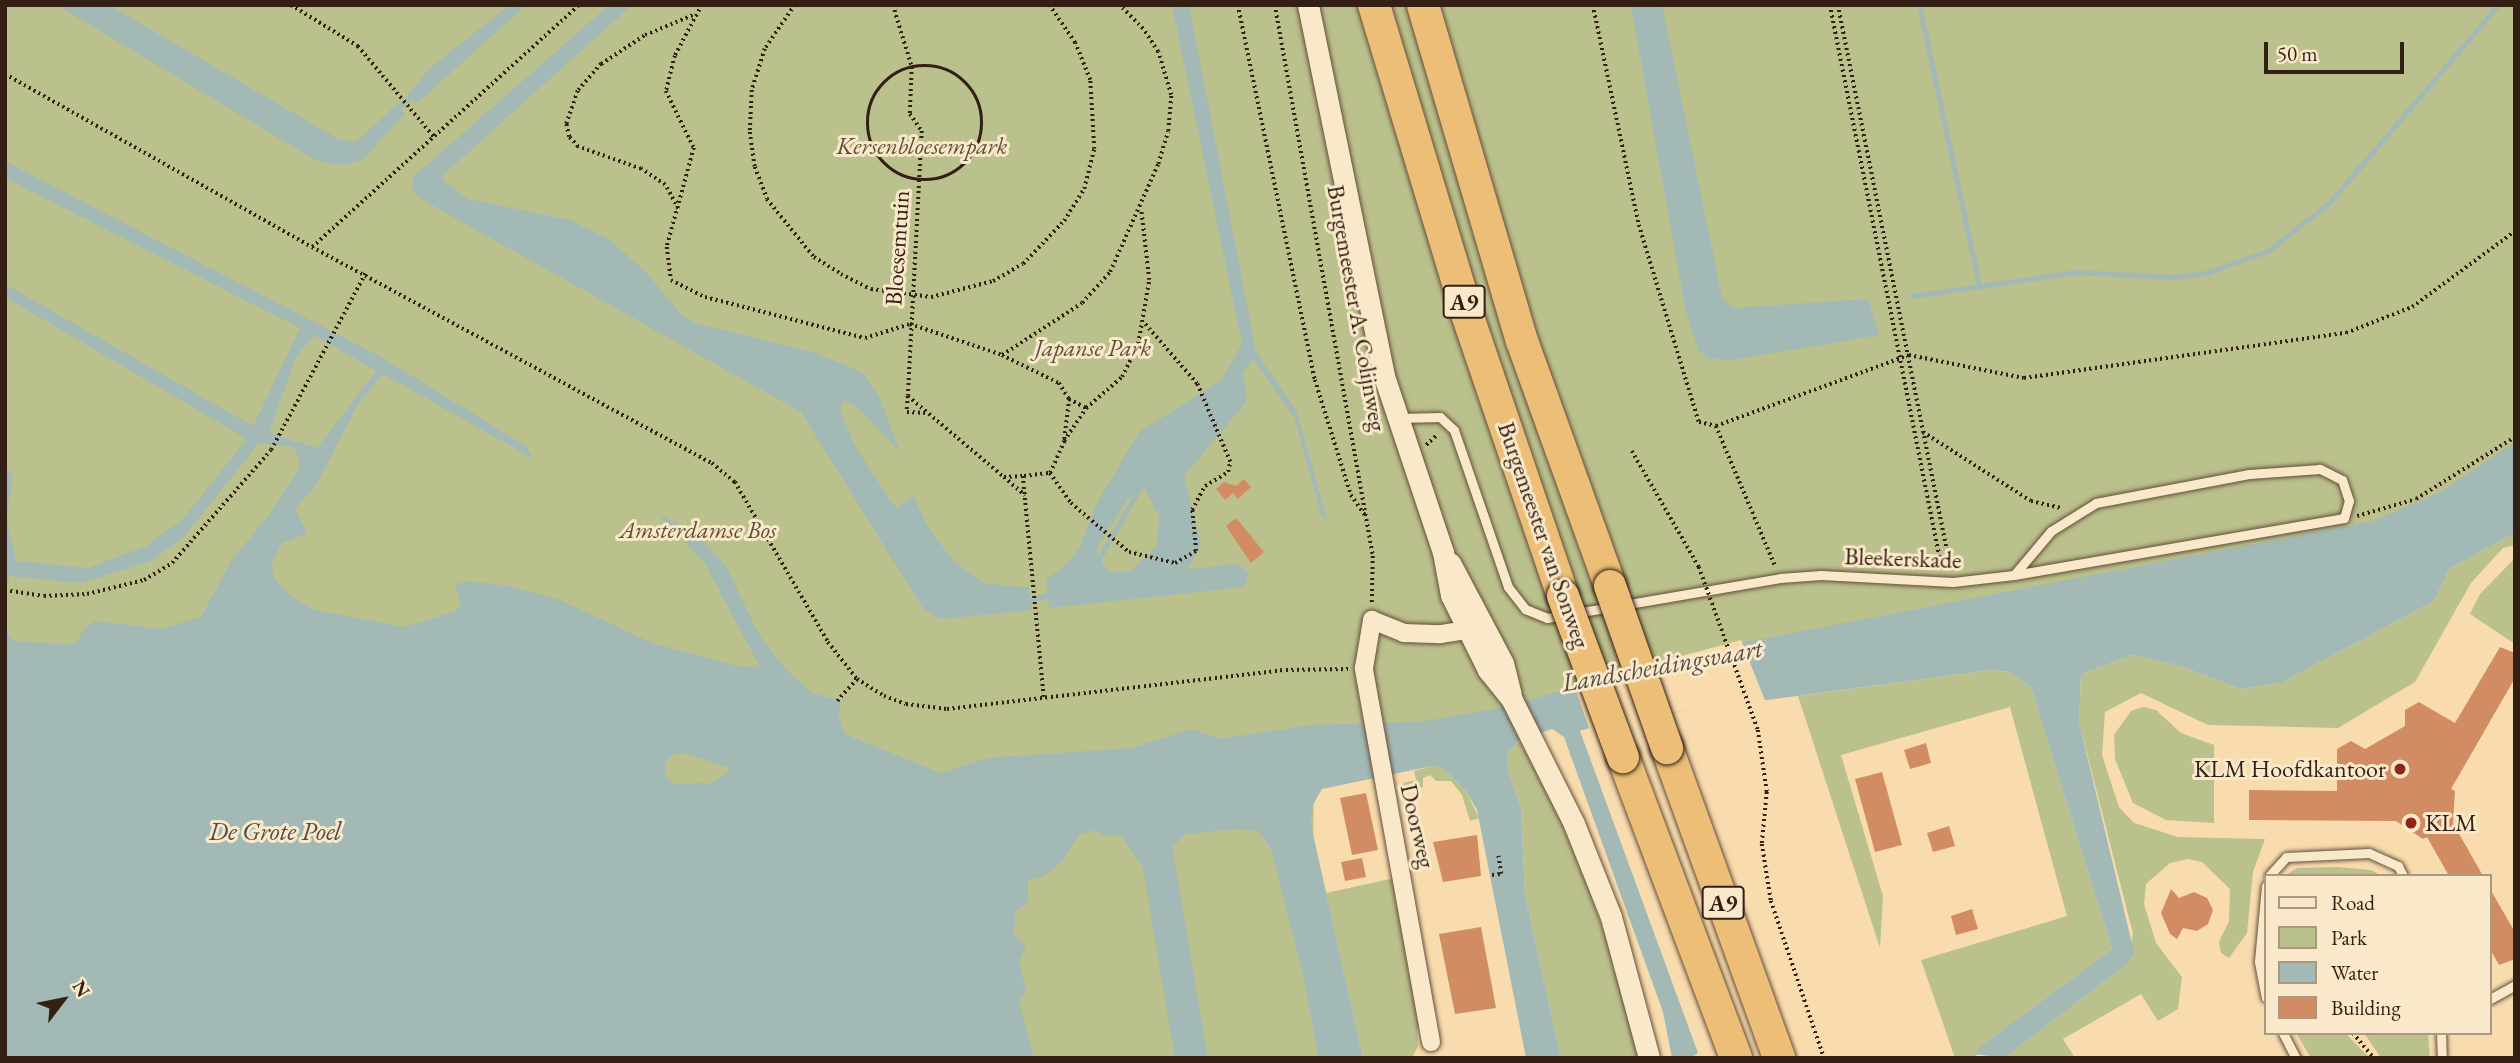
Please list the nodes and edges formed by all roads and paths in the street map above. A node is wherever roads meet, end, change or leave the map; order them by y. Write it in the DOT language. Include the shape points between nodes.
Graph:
graph roads {
  1 [pos="291,5"];
  2 [pos="579,5"];
  3 [pos="702,5"];
  4 [pos="795,5"];
  5 [pos="893,5"];
  6 [pos="1049,5"];
  7 [pos="1119,5"];
  8 [pos="1238,5"];
  9 [pos="1275,5"];
  10 [pos="1308,5"];
  11 [pos="1374,5"];
  12 [pos="1423,5"];
  13 [pos="1593,5"];
  14 [pos="1830,5"];
  15 [pos="1838,5"];
  16 [pos="694,14"];
  17 [pos="912,67"];
  18 [pos="5,74"];
  19 [pos="434,137"];
  20 [pos="920,180"];
  21 [pos="1141,208"];
  22 [pos="679,211"];
  23 [pos="2515,231"];
  24 [pos="312,247"];
  25 [pos="365,274"];
  26 [pos="911,297"];
  27 [pos="1143,322"];
  28 [pos="910,324"];
  29 [pos="1002,355"];
  30 [pos="1909,355"];
  31 [pos="1903,356"];
  32 [pos="908,396"];
  33 [pos="1069,399"];
  34 [pos="1086,408"];
  35 [pos="928,413"];
  36 [pos="1397,418"];
  37 [pos="1716,426"];
  38 [pos="1923,432"];
  39 [pos="2515,437"];
  40 [pos="1064,441"];
  41 [pos="1632,451"];
  42 [pos="1425,458"];
  43 [pos="1464,458"];
  44 [pos="1050,473"];
  45 [pos="1023,476"];
  46 [pos="1004,477"];
  47 [pos="1025,495"];
  48 [pos="2075,512"];
  49 [pos="1367,517"];
  50 [pos="2344,518"];
  51 [pos="2014,575"];
  52 [pos="1780,578"];
  53 [pos="1943,579"];
  54 [pos="1953,582"];
  55 [pos="8,591"];
  56 [pos="1372,620"];
  57 [pos="1476,629"];
  58 [pos="1364,668"];
  59 [pos="857,679"];
  60 [pos="1044,697"];
  61 [pos="837,701"];
  62 [pos="1498,856"];
  63 [pos="2271,874"];
  64 [pos="2402,874"];
  65 [pos="1492,875"];
  66 [pos="2264,908"];
  67 [pos="2515,985"];
  68 [pos="2264,987"];
  69 [pos="2492,998"];
  70 [pos="2284,1035"];
  71 [pos="2355,1035"];
  72 [pos="2441,1035"];
  73 [pos="1431,1042"];
  74 [pos="1648,1058"];
  75 [pos="1737,1058"];
  76 [pos="1779,1058"];
  77 [pos="1824,1058"];
  78 [pos="2296,1058"];
  79 [pos="2374,1058"];
  80 [pos="2442,1058"];
  1 -- 19 [label="path" via="358,46"];
  2 -- 19 [label="path"];
  3 -- 16 [label="path"];
  4 -- 26 [label="path" via="765,49 752,90 750,132 755,167 767,199 814,257 871,289"];
  5 -- 17 [label="path, Bloesemtuin"];
  6 -- 26 [label="path" via="1074,43 1090,80 1094,149 1084,189 1064,221 1023,264 962,292"];
  7 -- 21 [label="path" via="1158,52 1171,95 1168,131"];
  8 -- 49 [label="path" via="1315,380 1351,495"];
  9 -- 49 [label="path, Burgemeester A. Colijnweg"];
  10 -- 36 [label="street, Burgemeester A. Colijnweg" via="1375,334"];
  11 -- 75 [label="highway, Burgemeester van Sonweg / A9, bridge" via="1467,314 1563,596"];
  12 -- 76 [label="highway, Burgemeester van Sonweg / A9, bridge" via="1522,341"];
  13 -- 37 [label="path" via="1639,225 1699,422"];
  14 -- 31 [label="path"];
  15 -- 30 [label="path"];
  16 -- 22 [label="path" via="675,56 666,91 694,148"];
  16 -- 22 [label="path" via="645,35 601,64 578,90 566,124 569,137 579,146 641,169 665,185"];
  17 -- 20 [label="path, Bloesemtuin" via="910,114 922,131"];
  17 -- 20 [label="path" via="896,74 878,91 870,109 869,131 887,165"];
  17 -- 20 [label="path" via="932,66 961,79 981,111 982,131 968,162 950,175"];
  18 -- 24 [label="path"];
  19 -- 24 [label="path"];
  20 -- 26 [label="path, Bloesemtuin"];
  21 -- 27 [label="path" via="1149,280"];
  21 -- 29 [label="path" via="1110,272 1082,303"];
  22 -- 28 [label="path" via="667,247 671,280 705,297 865,338"];
  23 -- 30 [label="path" via="2412,307 2346,333 2024,378"];
  24 -- 25 [label="path"];
  25 -- 55 [label="path" via="271,450 172,563 144,580 87,594 44,596"];
  25 -- 59 [label="path" via="735,482 828,642"];
  26 -- 28 [label="path, Bloesemtuin"];
  27 -- 34 [label="path" via="1122,377"];
  27 -- 44 [label="path" via="1197,384 1230,462 1228,472 1205,486 1191,519 1196,551 1175,563 1129,552 1056,487"];
  28 -- 29 [label="path"];
  28 -- 32 [label="path, Bloesemtuin"];
  29 -- 33 [label="path" via="1059,383"];
  30 -- 31 [label="path"];
  30 -- 38 [label="path"];
  31 -- 37 [label="path"];
  31 -- 53 [label="path"];
  32 -- 35 [label="path"];
  32 -- 35 [label="path" via="907,412"];
  33 -- 34 [label="path"];
  33 -- 40 [label="path"];
  34 -- 40 [label="path"];
  35 -- 46 [label="path"];
  36 -- 43 [label="lane, Bleekerskade" via="1440,417 1454,430"];
  36 -- 57 [label="street, Burgemeester A. Colijnweg" via="1443,552"];
  37 -- 52 [label="path"];
  38 -- 48 [label="path" via="2031,501"];
  38 -- 54 [label="path"];
  39 -- 50 [label="path" via="2416,499"];
  40 -- 44 [label="path"];
  41 -- 77 [label="path, bridge" via="1699,567 1758,730 1767,792 1762,844 1771,901"];
  42 -- 43 [label="path" via="1426,446 1437,434"];
  43 -- 52 [label="lane, Bleekerskade" via="1508,587 1525,609 1536,614 1547,618"];
  44 -- 45 [label="path"];
  45 -- 46 [label="path"];
  45 -- 47 [label="path"];
  46 -- 47 [label="path"];
  47 -- 60 [label="path"];
  48 -- 50 [label="lane" via="2096,503 2249,474 2320,470 2342,480 2349,500"];
  48 -- 51 [label="lane" via="2050,531"];
  49 -- 56 [label="path, Burgemeester A. Colijnweg" via="1373,556"];
  50 -- 51 [label="lane, Bleekerskade"];
  51 -- 54 [label="lane, Bleekerskade"];
  52 -- 53 [label="lane, Bleekerskade"];
  53 -- 54 [label="lane, Bleekerskade"];
  56 -- 57 [label="street" via="1404,632"];
  56 -- 58 [label="street, Doorweg"];
  57 -- 74 [label="street, Burgemeester A. Colijnweg" via="1503,663 1512,700 1574,824 1611,917"];
  58 -- 60 [label="path" via="1286,670"];
  58 -- 73 [label="street, Doorweg" via="1385,796 1399,843"];
  59 -- 60 [label="path" via="884,696 928,709"];
  59 -- 61 [label="path"];
  62 -- 65 [label="path" via="1501,874"];
  63 -- 64 [label="lane" via="2286,857 2369,853 2398,866"];
  66 -- 68 [label="lane" via="2259,962"];
  67 -- 69 [label="lane"];
  70 -- 78 [label="lane"];
  71 -- 79 [label="path"];
  72 -- 80 [label="lane"];
}
